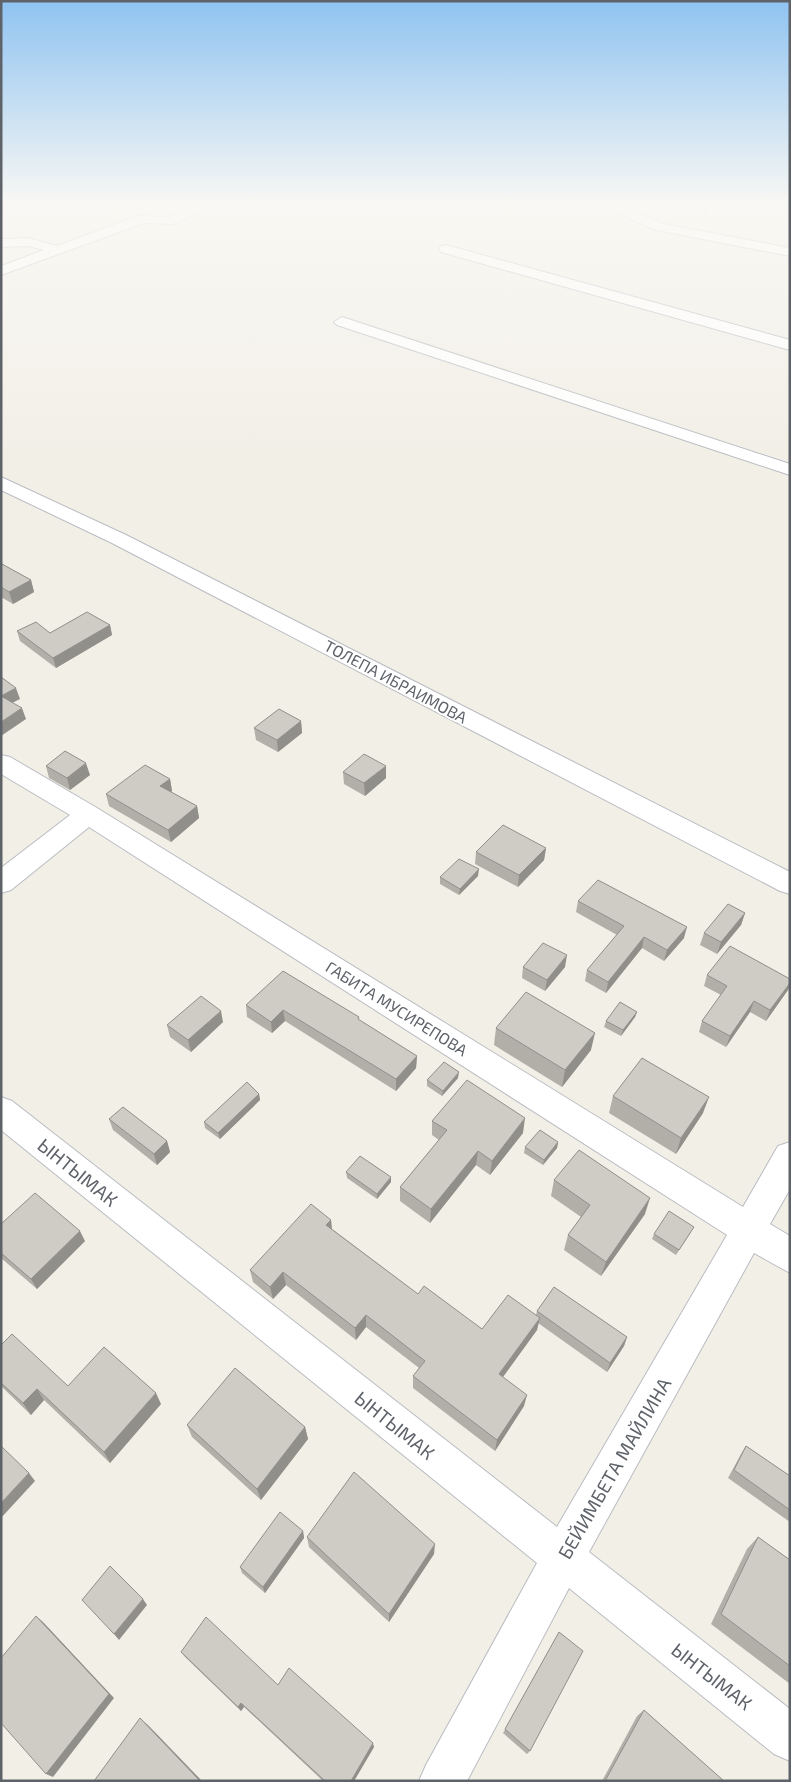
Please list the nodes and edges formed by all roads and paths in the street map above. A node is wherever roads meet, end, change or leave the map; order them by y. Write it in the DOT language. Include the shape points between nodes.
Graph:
graph roads {
  1 [pos="579,286"];
  2 [pos="342,322"];
  3 [pos="790,345"];
  4 [pos="790,470"];
  5 [pos="1,483"];
  6 [pos="1,763"];
  7 [pos="88,814"];
  8 [pos="1,883"];
  9 [pos="790,884"];
  10 [pos="1,1111"];
  11 [pos="790,1157"];
  12 [pos="748,1230"];
  13 [pos="790,1256"];
  14 [pos="562,1558"];
  15 [pos="790,1738"];
  16 [pos="442,1781"];
  1 -- 3 [label="street"];
  2 -- 4 [label="street"];
  5 -- 9 [label="street, ТОЛЕПА ИБРАИМОВА" via="320,641 560,768"];
  6 -- 7 [label="street, ГАБИТА МУСИРЕПОВА"];
  7 -- 8 [label="street"];
  7 -- 12 [label="street, ГАБИТА МУСИРЕПОВА"];
  10 -- 14 [label="street, ЫНТЫМАК"];
  11 -- 12 [label="street, БЕЙИМБЕТА МАЙЛИНА"];
  12 -- 13 [label="street, ГАБИТА МУСИРЕПОВА"];
  12 -- 14 [label="street, БЕЙИМБЕТА МАЙЛИНА"];
  14 -- 15 [label="street, ЫНТЫМАК"];
  14 -- 16 [label="street, БЕЙИМБЕТА МАЙЛИНА"];
}
